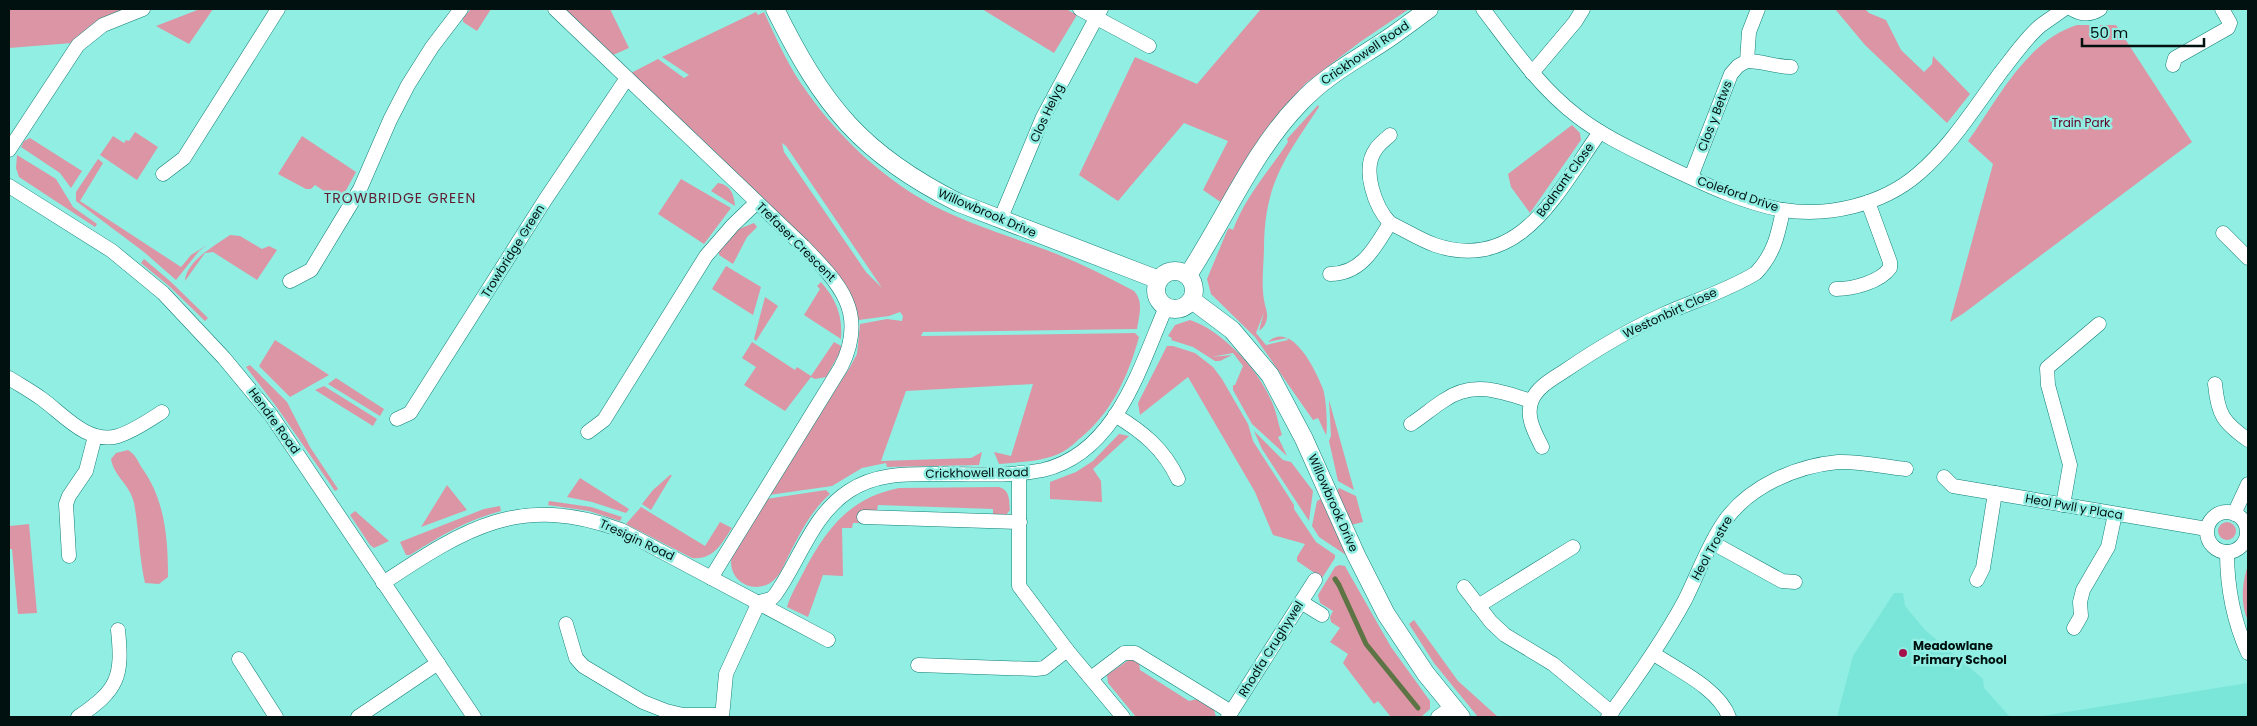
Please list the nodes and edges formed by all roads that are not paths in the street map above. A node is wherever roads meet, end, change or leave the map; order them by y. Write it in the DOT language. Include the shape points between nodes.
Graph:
graph roads {
  1 [pos="143,9"];
  2 [pos="278,9"];
  3 [pos="461,9"];
  4 [pos="555,9"];
  5 [pos="775,9"];
  6 [pos="1080,9"];
  7 [pos="1429,9"];
  8 [pos="1483,9"];
  9 [pos="1583,9"];
  10 [pos="1758,9"];
  11 [pos="2064,9"];
  12 [pos="2072,9"];
  13 [pos="2100,9"];
  14 [pos="2222,9"];
  15 [pos="1098,13"];
  16 [pos="1149,46"];
  17 [pos="1747,61"];
  18 [pos="2172,65"];
  19 [pos="1791,67"];
  20 [pos="1532,73"];
  21 [pos="627,78"];
  22 [pos="1600,132"];
  23 [pos="1390,135"];
  24 [pos="9,150"];
  25 [pos="163,174"];
  26 [pos="1691,178"];
  27 [pos="9,186"];
  28 [pos="1868,202"];
  29 [pos="756,203"];
  30 [pos="1783,210"];
  31 [pos="1000,220"];
  32 [pos="1390,223"];
  33 [pos="2223,233"];
  34 [pos="2248,258"];
  35 [pos="1330,274"];
  36 [pos="1188,275"];
  37 [pos="1159,280"];
  38 [pos="290,281"];
  39 [pos="1836,289"];
  40 [pos="1192,300"];
  41 [pos="1166,307"];
  42 [pos="2099,324"];
  43 [pos="9,378"];
  44 [pos="2215,384"];
  45 [pos="1532,401"];
  46 [pos="162,412"];
  47 [pos="1115,415"];
  48 [pos="396,419"];
  49 [pos="1411,424"];
  50 [pos="588,432"];
  51 [pos="95,436"];
  52 [pos="2248,440"];
  53 [pos="1542,448"];
  54 [pos="1906,469"];
  55 [pos="1019,473"];
  56 [pos="1944,477"];
  57 [pos="1178,479"];
  58 [pos="2248,484"];
  59 [pos="1995,493"];
  60 [pos="2063,505"];
  61 [pos="2115,514"];
  62 [pos="2234,514"];
  63 [pos="864,518"];
  64 [pos="1020,522"];
  65 [pos="2207,530"];
  66 [pos="1712,543"];
  67 [pos="1573,547"];
  68 [pos="2228,552"];
  69 [pos="69,556"];
  70 [pos="711,578"];
  71 [pos="1314,580"];
  72 [pos="1977,580"];
  73 [pos="383,582"];
  74 [pos="1795,582"];
  75 [pos="1464,587"];
  76 [pos="759,602"];
  77 [pos="1301,602"];
  78 [pos="1478,606"];
  79 [pos="1322,615"];
  80 [pos="566,624"];
  81 [pos="2074,628"];
  82 [pos="118,630"];
  83 [pos="828,640"];
  84 [pos="2247,648"];
  85 [pos="1068,650"];
  86 [pos="1654,654"];
  87 [pos="239,659"];
  88 [pos="438,663"];
  89 [pos="918,665"];
  90 [pos="1090,678"];
  91 [pos="1457,712"];
  92 [pos="1230,715"];
  93 [pos="1610,715"];
  94 [pos="722,716"];
  95 [pos="78,717"];
  96 [pos="276,717"];
  97 [pos="358,717"];
  98 [pos="474,717"];
  99 [pos="1123,717"];
  100 [pos="1438,717"];
  101 [pos="1729,717"];
  1 -- 24 [label="street" via="103,25 78,45"];
  2 -- 25 [label="street" via="184,158"];
  3 -- 38 [label="street" via="408,85 360,190 311,270"];
  4 -- 21 [label="street, Trefaser Crescent"];
  5 -- 31 [label="street, Willowbrook Drive" via="810,75 858,135 905,174 959,203"];
  6 -- 15 [label="street"];
  7 -- 36 [label="street, Crickhowell Road" via="1351,60 1295,108 1258,157 1212,240"];
  8 -- 20 [label="street, Coleford Drive"];
  9 -- 20 [label="street"];
  10 -- 17 [label="street" via="1749,32"];
  11 -- 28 [label="street, Coleford Drive" via="2039,27 2019,49 1938,155 1916,176"];
  12 -- 13 [label="street" via="2082,14"];
  14 -- 18 [label="street" via="2230,23 2228,28 2175,58"];
  15 -- 16 [label="street"];
  15 -- 31 [label="street, Clos Helyg" via="1044,117"];
  17 -- 19 [label="street"];
  17 -- 26 [label="street, Clos y Betws" via="1731,74"];
  20 -- 22 [label="street, Coleford Drive" via="1577,116"];
  21 -- 29 [label="street, Trefaser Crescent"];
  21 -- 48 [label="street, Trowbridge Green" via="410,413"];
  22 -- 26 [label="street, Coleford Drive"];
  22 -- 32 [label="street, Bodnant Close" via="1544,213 1526,231 1511,240 1461,250 1434,245"];
  23 -- 32 [label="street" via="1375,150 1370,171 1376,200"];
  26 -- 30 [label="street, Coleford Drive"];
  27 -- 73 [label="street, Hendre Road" via="112,251 163,293 189,320 271,415"];
  28 -- 30 [label="street, Coleford Drive" via="1836,210"];
  28 -- 39 [label="street" via="1890,268 1885,274 1849,289"];
  29 -- 50 [label="street" via="706,256 604,420"];
  29 -- 70 [label="street, Trefaser Crescent" via="831,275 843,291 850,309 852,333 841,367"];
  30 -- 45 [label="street, Westonbirt Close" via="1773,250 1756,273 1629,331 1592,352 1547,383"];
  31 -- 37 [label="street, Willowbrook Drive"];
  32 -- 35 [label="street" via="1358,266 1343,274"];
  33 -- 34 [label="street"];
  36 -- 37 [label="street" via="1176,271 1163,275"];
  36 -- 40 [label="street" via="1194,286"];
  37 -- 41 [label="street" via="1156,292"];
  40 -- 41 [label="street" via="1183,308"];
  40 -- 91 [label="street, Willowbrook Drive" via="1232,330 1270,374 1382,605 1421,666"];
  41 -- 47 [label="street, Crickhowell Road" via="1134,381"];
  42 -- 60 [label="street" via="2046,368 2070,465"];
  43 -- 51 [label="street"];
  44 -- 52 [label="street" via="2223,420"];
  45 -- 49 [label="street" via="1499,390 1470,389 1442,401"];
  45 -- 53 [label="street" via="1531,424"];
  46 -- 51 [label="street" via="129,432 117,436"];
  47 -- 55 [label="street, Crickhowell Road" via="1093,442 1069,459 1043,470"];
  47 -- 57 [label="street" via="1146,435"];
  51 -- 69 [label="street" via="86,471 66,504"];
  54 -- 66 [label="street, Heol Trostre" via="1840,462 1784,476 1745,499 1723,523"];
  55 -- 64 [label="street"];
  55 -- 76 [label="street, Crickhowell Road" via="898,475 861,484 823,515 775,594 771,599"];
  56 -- 59 [label="street, Heol Pwll y Placa" via="1953,486"];
  58 -- 62 [label="street"];
  59 -- 60 [label="street, Heol Pwll y Placa"];
  59 -- 72 [label="street" via="1983,568"];
  60 -- 61 [label="street, Heol Pwll y Placa"];
  61 -- 65 [label="street, Heol Pwll y Placa"];
  61 -- 81 [label="street" via="2108,547 2083,590 2081,616"];
  62 -- 65 [label="street" via="2215,516"];
  62 -- 68 [label="street" via="2244,522 2246,537 2239,548"];
  63 -- 64 [label="street"];
  64 -- 85 [label="street" via="1019,586"];
  65 -- 68 [label="street" via="2209,543"];
  66 -- 74 [label="street" via="1782,581"];
  66 -- 86 [label="street, Heol Trostre"];
  67 -- 78 [label="street"];
  68 -- 84 [label="street" via="2232,608 2236,626"];
  70 -- 73 [label="street, Tresigin Road" via="621,530 569,515 532,514 484,524 455,537"];
  70 -- 76 [label="street, Tresigin Road"];
  71 -- 77 [label="street, Rhodfa Crughywel"];
  73 -- 88 [label="street, Hendre Road"];
  75 -- 78 [label="street"];
  76 -- 83 [label="street, Tresigin Road"];
  76 -- 94 [label="street" via="726,674"];
  77 -- 79 [label="street"];
  77 -- 92 [label="street, Rhodfa Crughywel"];
  78 -- 93 [label="street" via="1505,635 1553,664"];
  80 -- 94 [label="street" via="576,658 583,666 643,702 683,714"];
  82 -- 95 [label="street" via="121,664 118,675 102,699"];
  85 -- 89 [label="street" via="1044,668 1036,669"];
  85 -- 90 [label="street"];
  86 -- 93 [label="street, Heol Trostre"];
  86 -- 101 [label="street" via="1713,693"];
  87 -- 96 [label="street"];
  88 -- 97 [label="street"];
  88 -- 98 [label="street, Hendre Road"];
  90 -- 92 [label="street" via="1124,653 1135,653"];
  90 -- 99 [label="street"];
  91 -- 100 [label="street"];
}
